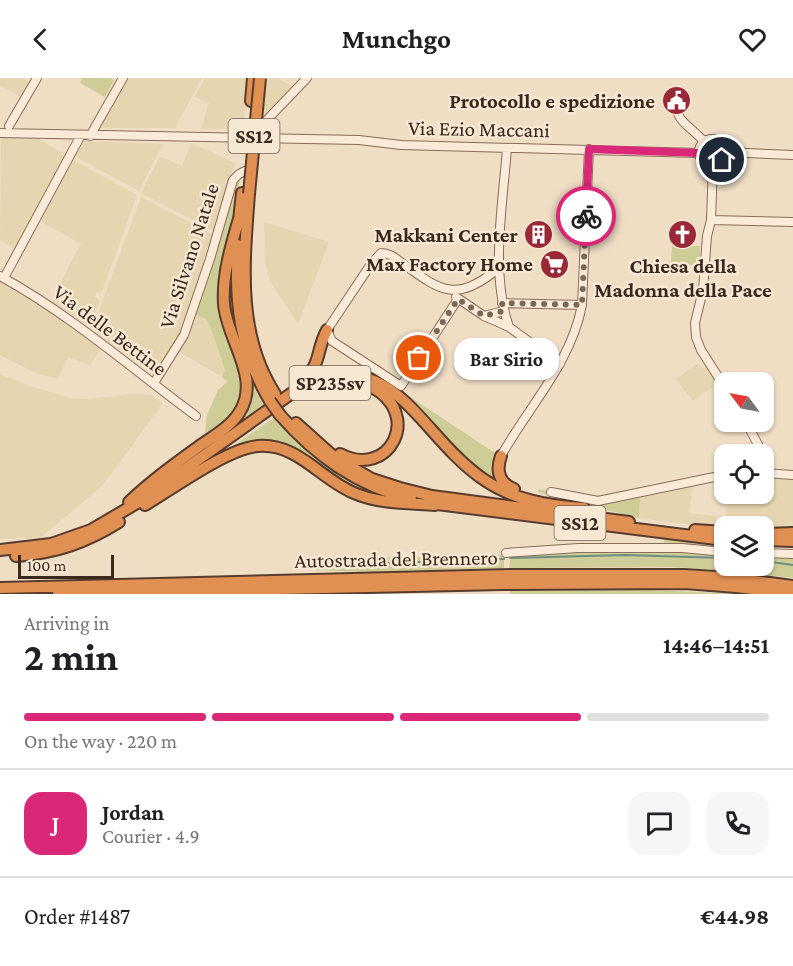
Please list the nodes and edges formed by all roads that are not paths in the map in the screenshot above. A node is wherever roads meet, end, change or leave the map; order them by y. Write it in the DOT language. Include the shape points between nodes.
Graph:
graph roads {
  1 [pos="37,78"];
  2 [pos="123,78"];
  3 [pos="253,78"];
  4 [pos="260,78"];
  5 [pos="307,78"];
  6 [pos="680,96"];
  7 [pos="0,121"];
  8 [pos="9,126"];
  9 [pos="0,133"];
  10 [pos="22,134"];
  11 [pos="81,135"];
  12 [pos="90,136"];
  13 [pos="258,142"];
  14 [pos="705,142"];
  15 [pos="507,148"];
  16 [pos="589,149"];
  17 [pos="699,153"];
  18 [pos="725,153"];
  19 [pos="793,155"];
  20 [pos="713,165"];
  21 [pos="245,194"];
  22 [pos="240,214"];
  23 [pos="711,220"];
  24 [pos="793,222"];
  25 [pos="498,268"];
  26 [pos="2,277"];
  27 [pos="453,291"];
  28 [pos="458,299"];
  29 [pos="582,305"];
  30 [pos="503,307"];
  31 [pos="484,316"];
  32 [pos="509,327"];
  33 [pos="327,330"];
  34 [pos="560,364"];
  35 [pos="715,372"];
  36 [pos="154,383"];
  37 [pos="292,393"];
  38 [pos="273,398"];
  39 [pos="283,412"];
  40 [pos="196,416"];
  41 [pos="296,423"];
  42 [pos="501,456"];
  43 [pos="774,474"];
  44 [pos="793,475"];
  45 [pos="714,477"];
  46 [pos="551,492"];
  47 [pos="435,505"];
  48 [pos="143,506"];
  49 [pos="584,508"];
  50 [pos="110,519"];
  51 [pos="635,522"];
  52 [pos="714,531"];
  53 [pos="793,533"];
  54 [pos="774,534"];
  55 [pos="714,539"];
  56 [pos="774,540"];
  57 [pos="793,541"];
  58 [pos="0,550"];
  59 [pos="714,551"];
  60 [pos="506,553"];
  61 [pos="774,553"];
  62 [pos="793,554"];
  63 [pos="0,557"];
  64 [pos="506,580"];
  65 [pos="793,586"];
  66 [pos="0,588"];
  67 [pos="58,594"];
  68 [pos="793,594"];
  1 -- 8 [label="street"];
  2 -- 12 [label="street"];
  3 -- 21 [label="highway, SS12"];
  4 -- 21 [label="highway, SS12, bridge"];
  5 -- 13 [label="street, Via Silvano Natale" via="263,124"];
  6 -- 14 [label="street" via="678,115"];
  7 -- 8 [label="street"];
  8 -- 10 [label="street"];
  9 -- 10 [label="street, Via Ezio Maccani"];
  10 -- 11 [label="street, Via Ezio Maccani"];
  11 -- 12 [label="street, Via Ezio Maccani"];
  11 -- 26 [label="street"];
  12 -- 13 [label="street, Via Ezio Maccani"];
  13 -- 15 [label="street, Via Ezio Maccani" via="359,140"];
  13 -- 36 [label="street, Via Silvano Natale" via="255,165 233,180 184,335"];
  14 -- 17 [label="street"];
  14 -- 18 [label="street" via="716,140"];
  15 -- 16 [label="street, Via Ezio Maccani"];
  15 -- 25 [label="street"];
  16 -- 17 [label="street, Via Ezio Maccani"];
  16 -- 29 [label="street"];
  17 -- 20 [label="street" via="703,162"];
  18 -- 19 [label="street"];
  18 -- 20 [label="street"];
  20 -- 23 [label="street"];
  21 -- 22 [label="highway, SS12"];
  21 -- 38 [label="highway, SS12" via="246,311 251,340"];
  22 -- 38 [label="highway, SS12" via="236,273 240,328 255,373"];
  22 -- 50 [label="highway" via="224,285 225,318 247,377 243,405 228,426 143,488"];
  23 -- 24 [label="street"];
  23 -- 35 [label="street" via="695,326 701,350"];
  25 -- 27 [label="street" via="487,278"];
  25 -- 30 [label="street"];
  26 -- 36 [label="street, Via delle Bettine" via="90,333"];
  27 -- 28 [label="street"];
  27 -- 33 [label="street" via="441,289 393,256 381,253"];
  28 -- 31 [label="street"];
  28 -- 33 [label="street" via="401,386 332,340"];
  29 -- 30 [label="street"];
  29 -- 34 [label="street" via="579,323"];
  30 -- 31 [label="street"];
  30 -- 32 [label="street"];
  31 -- 32 [label="street"];
  32 -- 34 [label="street"];
  33 -- 37 [label="highway" via="315,368"];
  34 -- 42 [label="street"];
  36 -- 40 [label="street, Via delle Bettine"];
  37 -- 49 [label="highway, SP235sv" via="312,382 334,377 380,383 484,480 516,497"];
  37 -- 50 [label="highway, SP235sv"];
  38 -- 39 [label="highway, SS12"];
  39 -- 41 [label="highway, SS12"];
  39 -- 47 [label="highway, SS12" via="315,451 353,478"];
  41 -- 48 [label="highway, SP235sv" via="336,453 356,461 387,451 398,426 395,408 381,392 358,383 331,383 287,405"];
  41 -- 51 [label="highway, SS12" via="334,457 400,488 432,496"];
  42 -- 49 [label="highway" via="498,472 508,486"];
  43 -- 44 [label="street"];
  45 -- 46 [label="street" via="598,501"];
  47 -- 48 [label="highway" via="355,494 296,454 258,446 240,450"];
  47 -- 55 [label="highway, SS12"];
  48 -- 63 [label="highway" via="73,546"];
  49 -- 51 [label="highway, SP235sv"];
  50 -- 58 [label="highway" via="51,544"];
  51 -- 52 [label="highway, SS12"];
  53 -- 54 [label="highway"];
  56 -- 57 [label="highway"];
  59 -- 60 [label="street" via="578,548"];
  61 -- 62 [label="street"];
  64 -- 65 [label="highway, Autostrada del Brennero" via="684,575"];
  64 -- 66 [label="highway, Autostrada del Brennero"];
  64 -- 67 [label="highway, Autostrada del Brennero"];
  64 -- 68 [label="highway, Autostrada del Brennero" via="685,583"];
}
